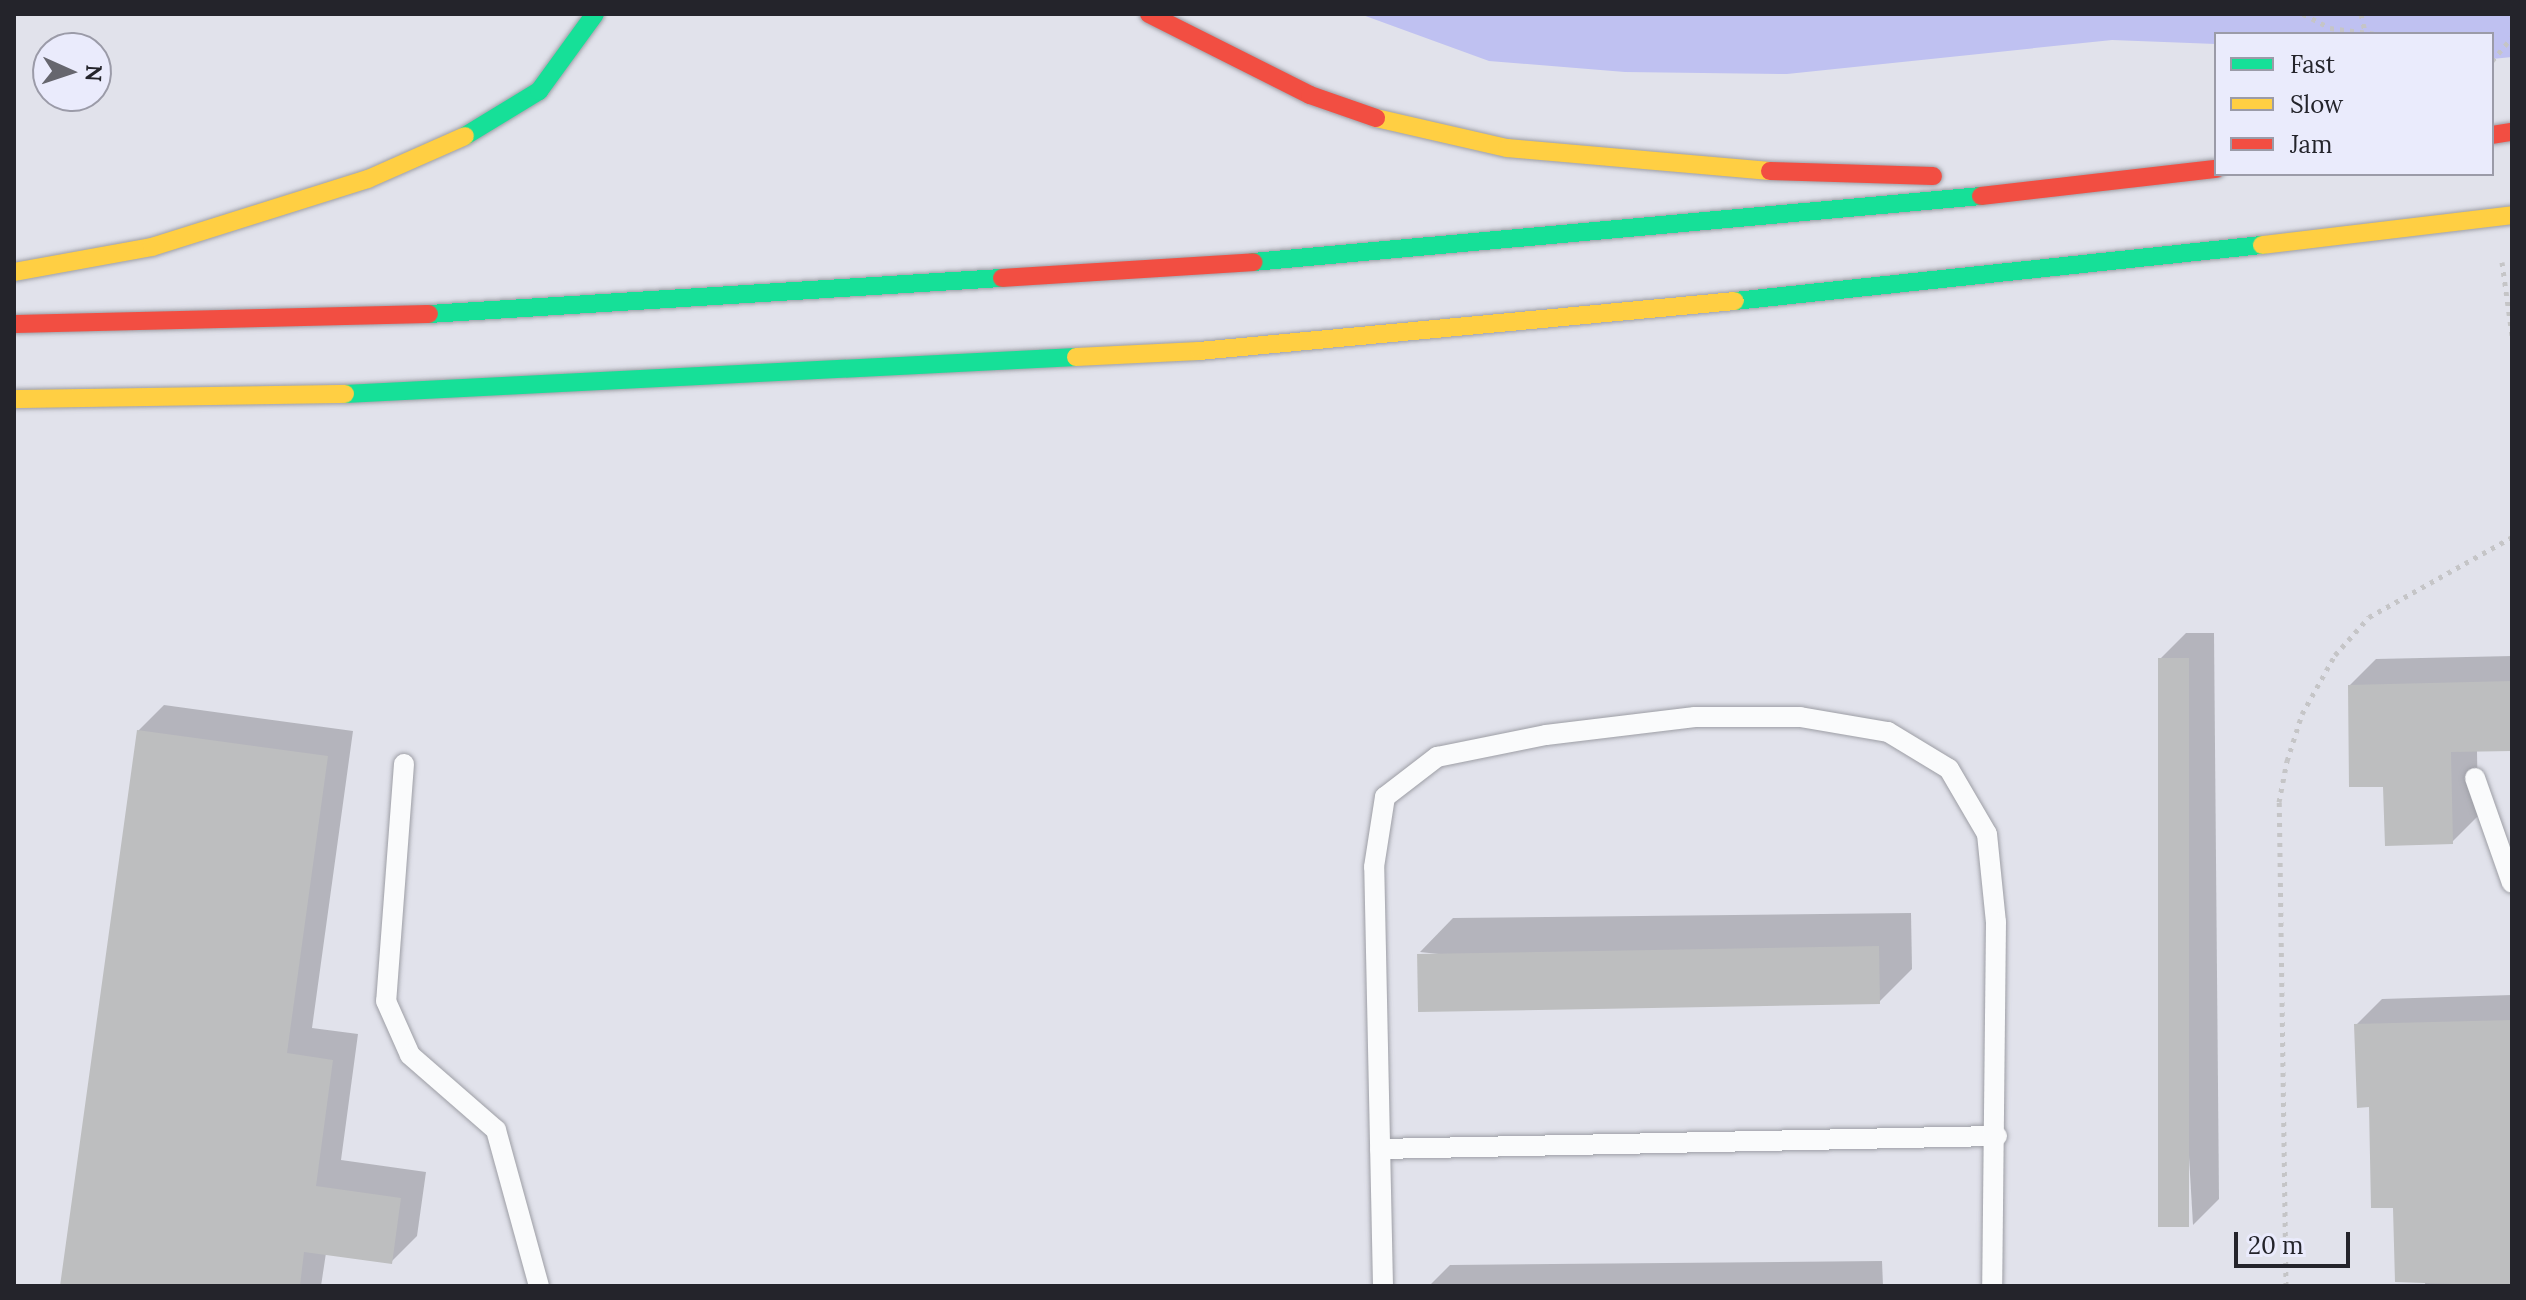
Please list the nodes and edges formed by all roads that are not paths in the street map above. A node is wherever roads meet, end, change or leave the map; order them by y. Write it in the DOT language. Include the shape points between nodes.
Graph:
graph roads {
  1 [pos="595,14"];
  2 [pos="1155,16"];
  3 [pos="2214,169"];
  4 [pos="2131,179"];
  5 [pos="2512,215"];
  6 [pos="14,272"];
  7 [pos="14,324"];
  8 [pos="355,394"];
  9 [pos="14,399"];
  10 [pos="123,418"];
  11 [pos="404,764"];
  12 [pos="2475,778"];
  13 [pos="2512,883"];
  14 [pos="1997,1136"];
  15 [pos="1380,1149"];
  16 [pos="539,1286"];
  17 [pos="1383,1286"];
  18 [pos="1992,1286"];
  1 -- 6 [label="highway" via="539,91 471,134 368,179 152,247"];
  2 -- 4 [label="highway" via="1310,95 1374,117 1507,148 1802,174"];
  3 -- 4 [label="highway"];
  4 -- 7 [label="highway" via="1203,266 347,319"];
  5 -- 8 [label="highway" via="1989,278 1199,351"];
  8 -- 9 [label="highway"];
  8 -- 10 [label="highway"];
  11 -- 16 [label="lane" via="386,1001 410,1055 496,1130"];
  12 -- 13 [label="lane"];
  14 -- 15 [label="lane"];
  14 -- 15 [label="lane" via="1996,922 1987,834 1949,769 1888,732 1800,717 1695,717 1546,735 1437,757 1385,797 1374,867"];
  14 -- 18 [label="lane"];
  15 -- 17 [label="lane"];
}
